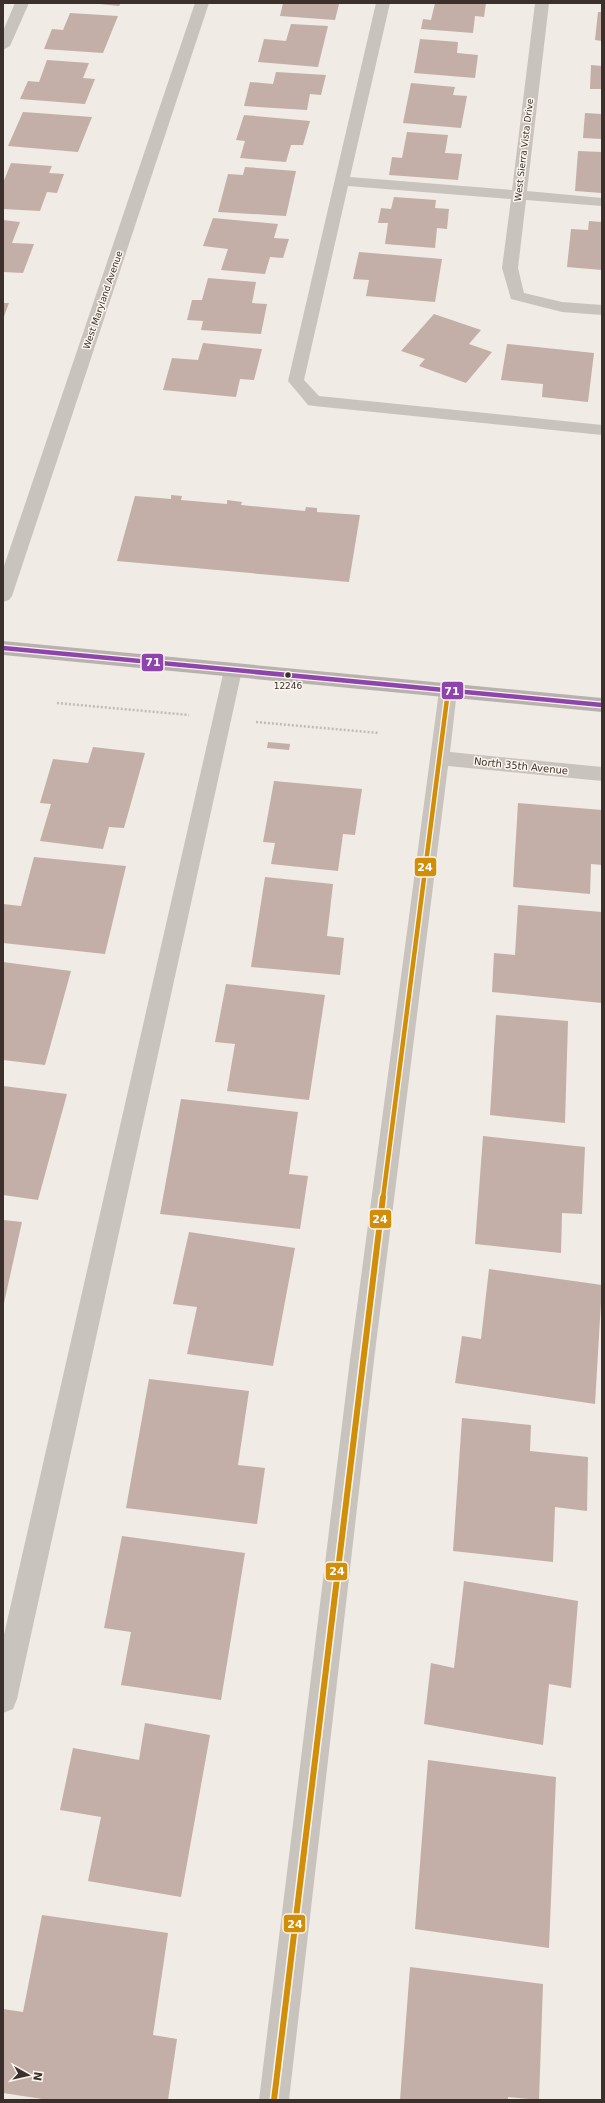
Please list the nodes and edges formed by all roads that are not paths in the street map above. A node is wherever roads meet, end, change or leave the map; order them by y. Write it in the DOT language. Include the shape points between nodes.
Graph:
graph roads {
  1 [pos="22,3"];
  2 [pos="202,3"];
  3 [pos="382,3"];
  4 [pos="542,3"];
  5 [pos="3,46"];
  6 [pos="343,181"];
  7 [pos="519,196"];
  8 [pos="602,202"];
  9 [pos="602,310"];
  10 [pos="602,430"];
  11 [pos="3,596"];
  12 [pos="3,648"];
  13 [pos="233,670"];
  14 [pos="448,690"];
  15 [pos="602,705"];
  16 [pos="440,758"];
  17 [pos="602,774"];
  18 [pos="3,1699"];
  19 [pos="274,2100"];
  1 -- 5 [label="street"];
  2 -- 11 [label="street, West Maryland Avenue"];
  3 -- 6 [label="street"];
  4 -- 7 [label="street, West Sierra Vista Drive"];
  6 -- 7 [label="street"];
  6 -- 10 [label="street" via="296,381 314,401"];
  7 -- 8 [label="street"];
  7 -- 9 [label="street, West Sierra Vista Drive" via="510,268 517,296 562,307"];
  12 -- 13 [label="main road"];
  13 -- 14 [label="main road"];
  13 -- 18 [label="street"];
  14 -- 15 [label="main road"];
  14 -- 16 [label="street"];
  16 -- 17 [label="street, North 35th Avenue"];
  16 -- 19 [label="street" via="361,1368"];
}
